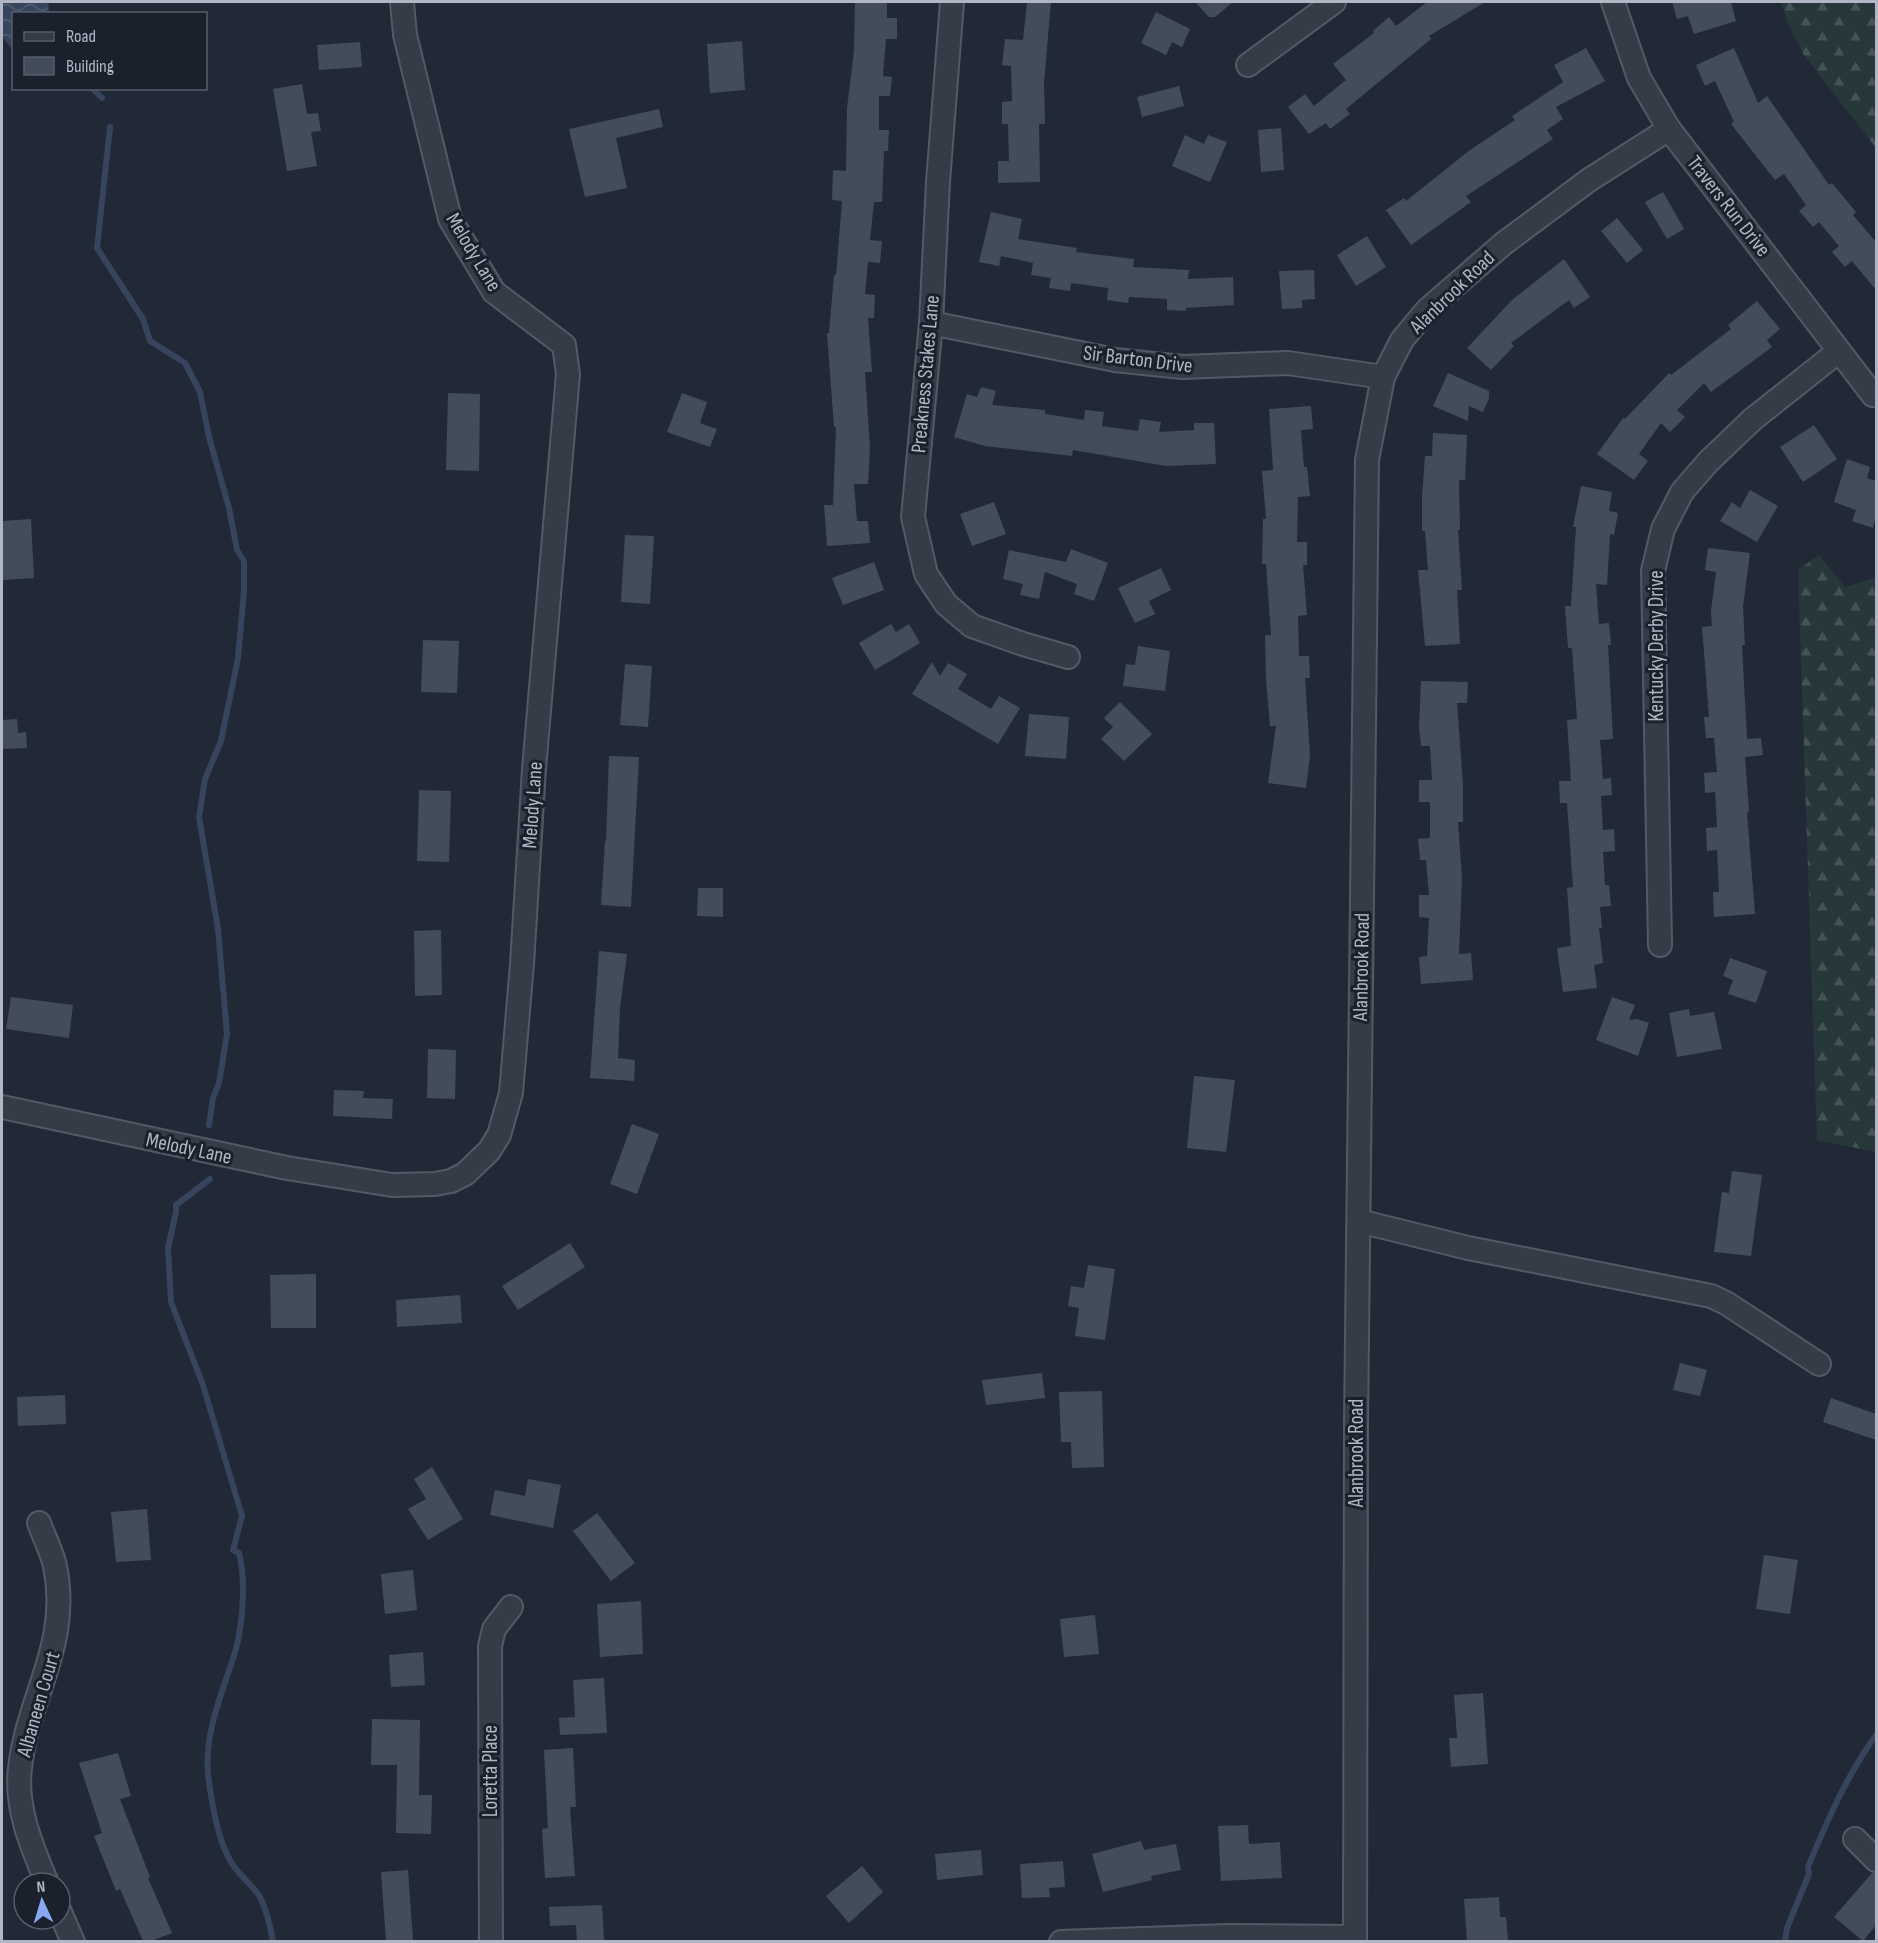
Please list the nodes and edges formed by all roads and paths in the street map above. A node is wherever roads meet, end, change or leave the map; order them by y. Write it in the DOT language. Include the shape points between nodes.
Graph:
graph roads {
  1 [pos="402,2"];
  2 [pos="951,2"];
  3 [pos="1335,2"];
  4 [pos="1613,2"];
  5 [pos="1248,64"];
  6 [pos="1669,129"];
  7 [pos="931,323"];
  8 [pos="1839,351"];
  9 [pos="1383,377"];
  10 [pos="1873,395"];
  11 [pos="1068,657"];
  12 [pos="1660,945"];
  13 [pos="2,1107"];
  14 [pos="1359,1221"];
  15 [pos="1819,1364"];
  16 [pos="39,1523"];
  17 [pos="511,1607"];
  18 [pos="11,1768"];
  19 [pos="1855,1839"];
  20 [pos="1876,1860"];
  21 [pos="42,1871"];
  22 [pos="1355,1939"];
  23 [pos="491,1941"];
  24 [pos="1061,1941"];
  1 -- 13 [label="street, Melody Lane" via="405,35 450,219 494,292 564,345 568,374 534,769 522,964 510,1093 499,1135 465,1174 435,1184 392,1185 287,1168"];
  2 -- 7 [label="street, Preakness Stakes Lane"];
  3 -- 5 [label="street"];
  4 -- 6 [label="street, Travers Run Drive" via="1639,78"];
  6 -- 8 [label="street, Travers Run Drive"];
  6 -- 9 [label="street, Alanbrook Road" via="1589,180 1495,251 1427,310 1402,340"];
  7 -- 9 [label="street, Sir Barton Drive" via="1115,360 1182,368 1288,363"];
  7 -- 11 [label="street, Preakness Stakes Lane" via="913,517 926,574 946,604 972,626"];
  8 -- 10 [label="street, Travers Run Drive"];
  8 -- 12 [label="street, Kentucky Derby Drive" via="1753,419 1708,462 1682,492 1663,529 1653,571"];
  9 -- 14 [label="street, Alanbrook Road" via="1367,460"];
  14 -- 15 [label="street" via="1468,1248 1711,1296"];
  14 -- 22 [label="street, Alanbrook Road"];
  16 -- 18 [label="street, Albaneen Court" via="54,1565 57,1631 27,1733"];
  17 -- 23 [label="street, Loretta Place" via="494,1629 490,1646"];
  18 -- 21 [label="street, Albaneen Court" via="20,1784 24,1820"];
  19 -- 20 [label="street"];
  22 -- 24 [label="street" via="1227,1936"];
}
